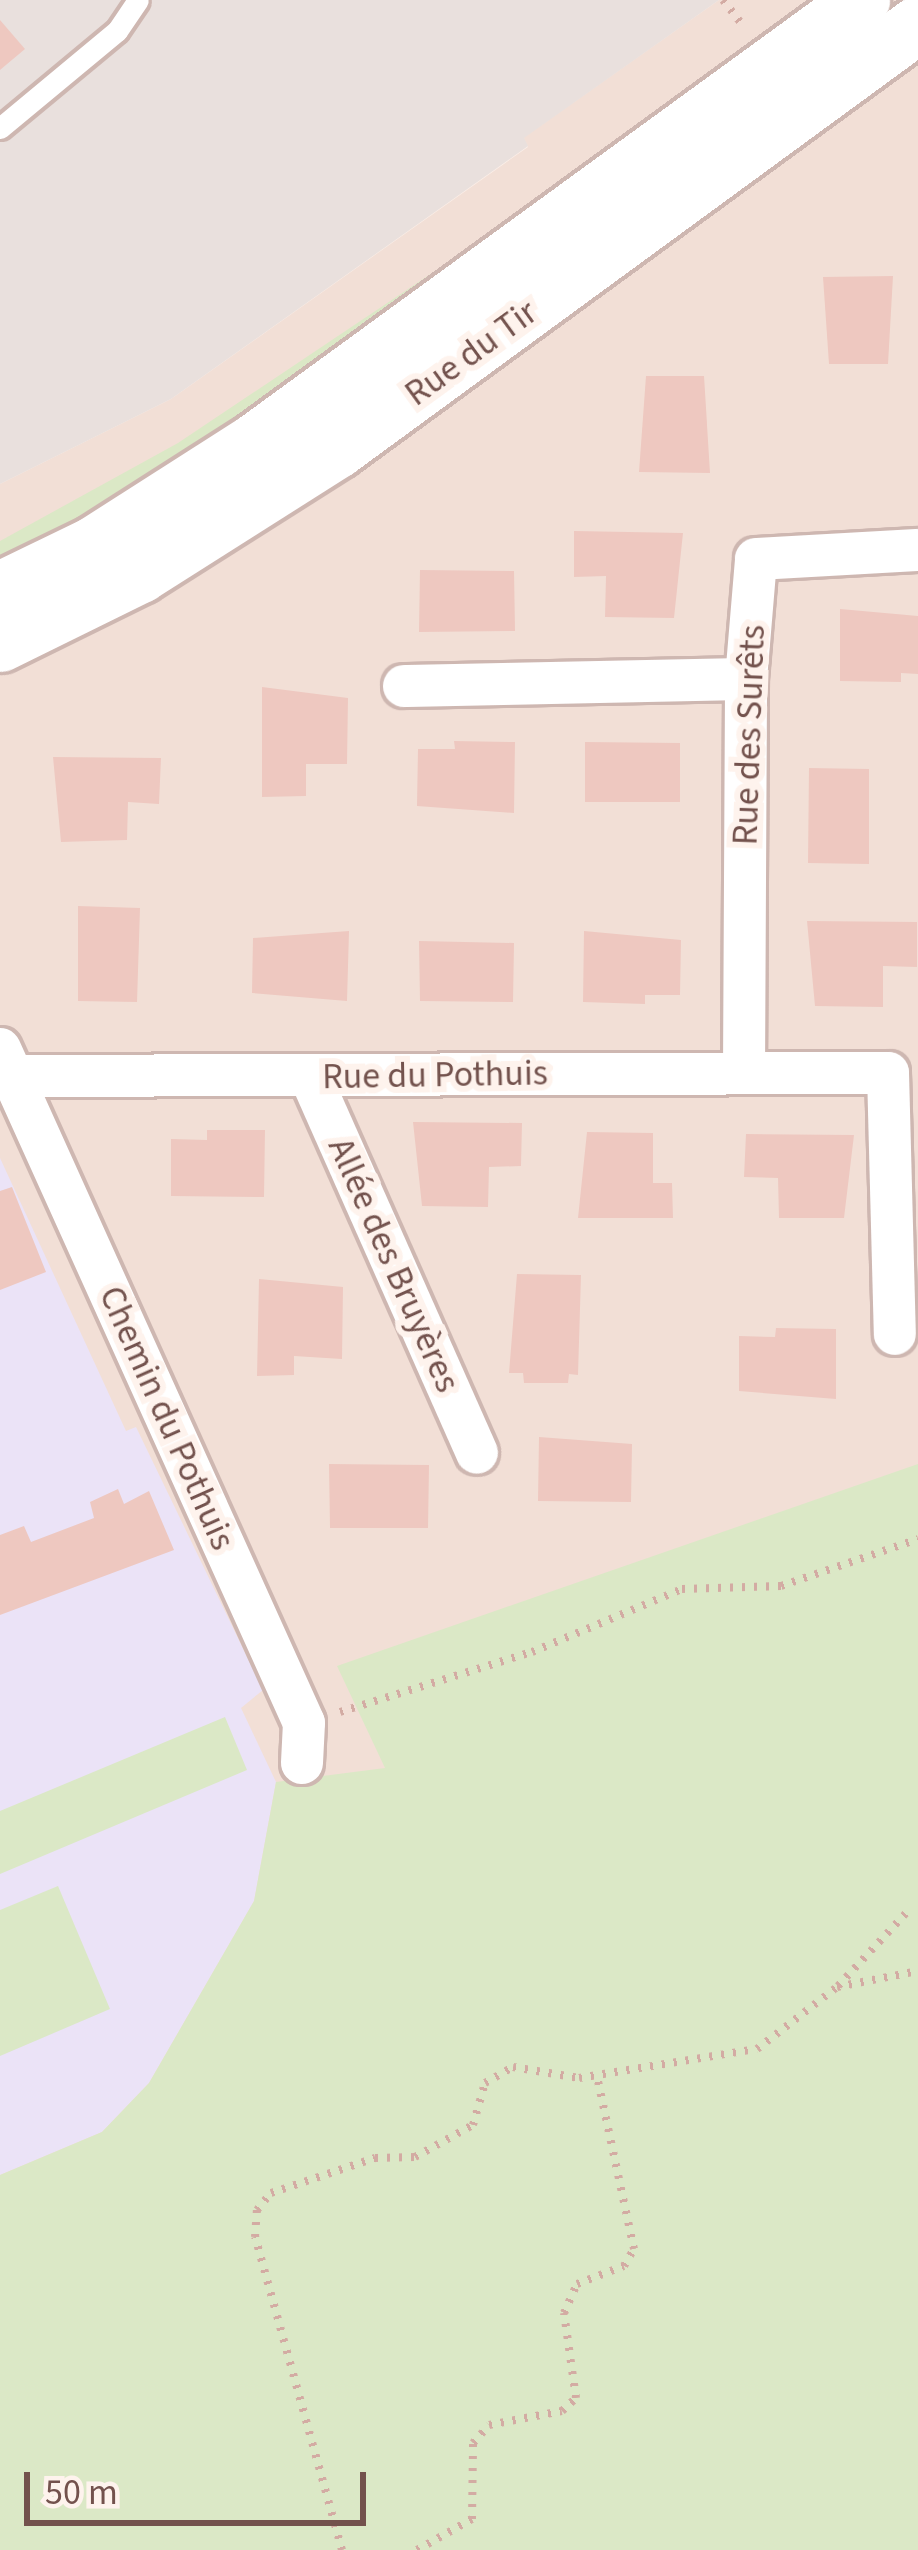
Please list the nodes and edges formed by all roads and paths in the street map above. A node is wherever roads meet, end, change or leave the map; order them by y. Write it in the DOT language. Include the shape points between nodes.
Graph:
graph roads {
  1 [pos="138,0"];
  2 [pos="723,0"];
  3 [pos="861,0"];
  4 [pos="736,17"];
  5 [pos="918,24"];
  6 [pos="0,128"];
  7 [pos="293,413"];
  8 [pos="918,550"];
  9 [pos="0,590"];
  10 [pos="0,604"];
  11 [pos="0,644"];
  12 [pos="746,680"];
  13 [pos="404,686"];
  14 [pos="6,1062"];
  15 [pos="744,1072"];
  16 [pos="310,1076"];
  17 [pos="895,1334"];
  18 [pos="477,1453"];
  19 [pos="918,1539"];
  20 [pos="303,1743"];
  21 [pos="907,1913"];
  22 [pos="918,1971"];
  23 [pos="837,1988"];
  24 [pos="597,2076"];
  25 [pos="341,2550"];
  26 [pos="417,2550"];
  1 -- 6 [label="lane" via="117,31"];
  2 -- 4 [label="path"];
  3 -- 7 [label="main road, Rue du Tir"];
  5 -- 11 [label="main road, Rue du Tir" via="337,449 157,564"];
  7 -- 9 [label="main road, Rue du Tir" via="93,545"];
  7 -- 10 [label="street" via="237,474 147,534"];
  8 -- 12 [label="street, Rue des Surêts" via="756,560"];
  12 -- 13 [label="street"];
  12 -- 15 [label="street, Rue des Surêts"];
  14 -- 16 [label="street, Rue du Pothuis"];
  14 -- 20 [label="street, Chemin du Pothuis"];
  15 -- 16 [label="street, Rue du Pothuis"];
  15 -- 17 [label="street, Rue du Pothuis" via="888,1073"];
  16 -- 18 [label="street, Allée des Bruyères"];
  19 -- 20 [label="path" via="782,1586 682,1589"];
  21 -- 23 [label="path"];
  22 -- 23 [label="path"];
  23 -- 24 [label="path" via="757,2049"];
  24 -- 25 [label="path" via="513,2067 485,2083 473,2125 415,2157 375,2158 305,2178 271,2193 257,2210 256,2237"];
  24 -- 26 [label="path" via="634,2249 624,2266 577,2284 564,2313 576,2398 562,2411 488,2426 473,2443 472,2519"];
}
